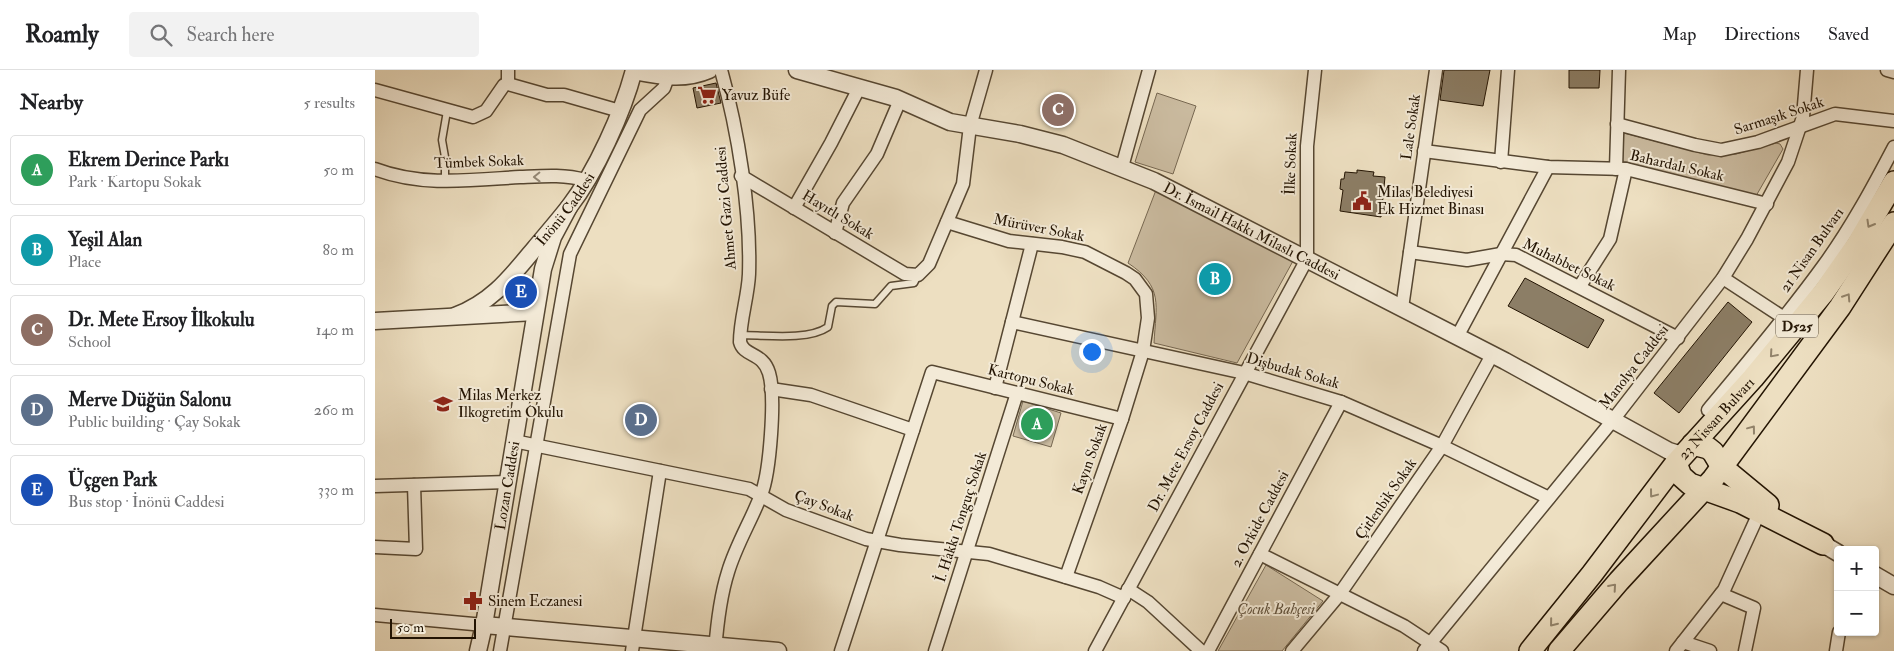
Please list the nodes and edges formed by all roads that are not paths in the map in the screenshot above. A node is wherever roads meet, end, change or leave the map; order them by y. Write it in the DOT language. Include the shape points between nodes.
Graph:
graph roads {
  1 [pos="508,70"];
  2 [pos="709,70"];
  3 [pos="721,70"];
  4 [pos="797,70"];
  5 [pos="985,70"];
  6 [pos="1149,70"];
  7 [pos="1315,70"];
  8 [pos="1436,70"];
  9 [pos="1508,70"];
  10 [pos="1619,70"];
  11 [pos="1807,70"];
  12 [pos="1887,70"];
  13 [pos="634,71"];
  14 [pos="1894,72"];
  15 [pos="667,77"];
  16 [pos="508,84"];
  17 [pos="859,88"];
  18 [pos="375,90"];
  19 [pos="901,100"];
  20 [pos="447,111"];
  21 [pos="620,111"];
  22 [pos="1894,121"];
  23 [pos="1617,124"];
  24 [pos="971,126"];
  25 [pos="1800,127"];
  26 [pos="1894,147"];
  27 [pos="1424,151"];
  28 [pos="1501,162"];
  29 [pos="1122,167"];
  30 [pos="1548,167"];
  31 [pos="1621,169"];
  32 [pos="375,170"];
  33 [pos="741,176"];
  34 [pos="585,180"];
  35 [pos="445,181"];
  36 [pos="1894,182"];
  37 [pos="1767,204"];
  38 [pos="569,207"];
  39 [pos="794,208"];
  40 [pos="947,222"];
  41 [pos="1894,223"];
  42 [pos="835,233"];
  43 [pos="1032,244"];
  44 [pos="1410,252"];
  45 [pos="1501,254"];
  46 [pos="1307,259"];
  47 [pos="919,275"];
  48 [pos="1723,278"];
  49 [pos="1580,286"];
  50 [pos="1402,308"];
  51 [pos="535,312"];
  52 [pos="455,316"];
  53 [pos="1784,318"];
  54 [pos="375,321"];
  55 [pos="1012,322"];
  56 [pos="740,335"];
  57 [pos="1457,337"];
  58 [pos="1678,338"];
  59 [pos="1143,351"];
  60 [pos="1492,355"];
  61 [pos="1244,374"];
  62 [pos="995,388"];
  63 [pos="771,390"];
  64 [pos="1017,393"];
  65 [pos="1341,402"];
  66 [pos="1708,410"];
  67 [pos="1122,420"];
  68 [pos="1613,420"];
  69 [pos="913,430"];
  70 [pos="514,441"];
  71 [pos="535,446"];
  72 [pos="1442,446"];
  73 [pos="1683,454"];
  74 [pos="1722,467"];
  75 [pos="660,471"];
  76 [pos="508,482"];
  77 [pos="414,485"];
  78 [pos="375,486"];
  79 [pos="1703,490"];
  80 [pos="761,495"];
  81 [pos="1549,498"];
  82 [pos="1760,511"];
  83 [pos="877,541"];
  84 [pos="375,547"];
  85 [pos="1830,548"];
  86 [pos="968,550"];
  87 [pos="1260,554"];
  88 [pos="1066,577"];
  89 [pos="1126,594"];
  90 [pos="1721,594"];
  91 [pos="1339,595"];
  92 [pos="375,615"];
  93 [pos="484,625"];
  94 [pos="504,627"];
  95 [pos="1838,636"];
  96 [pos="632,644"];
  97 [pos="1679,646"];
  98 [pos="1427,647"];
  99 [pos="715,648"];
  100 [pos="478,651"];
  101 [pos="500,651"];
  102 [pos="778,651"];
  103 [pos="841,651"];
  104 [pos="935,651"];
  105 [pos="1095,651"];
  106 [pos="1201,651"];
  107 [pos="1208,651"];
  108 [pos="1292,651"];
  109 [pos="1442,651"];
  110 [pos="1530,651"];
  111 [pos="1559,651"];
  112 [pos="1710,651"];
  113 [pos="1745,651"];
  114 [pos="1835,651"];
  1 -- 16 [label="street"];
  2 -- 15 [label="street" via="688,77"];
  3 -- 33 [label="street, Ahmet Gazi Caddesi" via="732,114"];
  4 -- 17 [label="street, Dr. İsmail Hakkı Milaslı Caddesi"];
  5 -- 24 [label="street"];
  6 -- 29 [label="street"];
  7 -- 46 [label="street, İlke Sokak" via="1307,146"];
  8 -- 27 [label="street, Lale Sokak"];
  9 -- 28 [label="street"];
  10 -- 23 [label="street"];
  11 -- 25 [label="street, Manolya Caddesi"];
  12 -- 14 [label="street"];
  13 -- 15 [label="street"];
  13 -- 21 [label="street, İnönü Caddesi"];
  15 -- 71 [label="street" via="665,88 640,110 570,254"];
  16 -- 20 [label="street" via="478,116"];
  16 -- 21 [label="street"];
  17 -- 19 [label="street, Dr. İsmail Hakkı Milaslı Caddesi"];
  17 -- 39 [label="street"];
  18 -- 20 [label="street"];
  19 -- 24 [label="street, Dr. İsmail Hakkı Milaslı Caddesi" via="950,122"];
  19 -- 42 [label="street" via="877,154 843,203"];
  20 -- 35 [label="lane" via="441,140"];
  21 -- 34 [label="street, İnönü Caddesi"];
  22 -- 25 [label="street, Sarmaşık Sokak" via="1835,114"];
  23 -- 25 [label="street, Sarmaşık Sokak" via="1721,150 1751,144"];
  23 -- 31 [label="street"];
  24 -- 29 [label="street, Dr. İsmail Hakkı Milaslı Caddesi" via="1040,139"];
  24 -- 40 [label="street" via="963,184"];
  25 -- 37 [label="street, Manolya Caddesi" via="1788,162"];
  26 -- 53 [label="street, 21 Nisan Bulvarı" via="1839,241"];
  27 -- 28 [label="street, Bahardalı Sokak"];
  27 -- 44 [label="street, Lale Sokak"];
  28 -- 30 [label="street, Bahardalı Sokak"];
  29 -- 46 [label="street, Dr. İsmail Hakkı Milaslı Caddesi"];
  30 -- 31 [label="street, Bahardalı Sokak"];
  30 -- 45 [label="street"];
  31 -- 37 [label="street, Bahardalı Sokak"];
  31 -- 49 [label="street" via="1610,239"];
  32 -- 35 [label="street, Tümbek Sokak" via="409,178"];
  33 -- 39 [label="street, Hayıtlı Sokak"];
  33 -- 56 [label="street, Ahmet Gazi Caddesi" via="749,273"];
  34 -- 35 [label="street, Tümbek Sokak, one-way" via="561,176"];
  34 -- 38 [label="street, İnönü Caddesi"];
  36 -- 73 [label="highway, 23 Nissan Bulvarı / D525, one-way" via="1857,245 1824,292 1759,371"];
  37 -- 48 [label="street, Manolya Caddesi"];
  38 -- 51 [label="street, Lozan Caddesi" via="548,250"];
  38 -- 52 [label="street, İnönü Caddesi" via="497,291 479,306"];
  39 -- 42 [label="street, Hayıtlı Sokak"];
  40 -- 43 [label="street, Mürüver Sokak" via="1009,241"];
  40 -- 47 [label="street" via="926,269"];
  74 -- 41 [label="highway, 23 Nissan Bulvarı / D525, one-way" via="1840,307"];
  42 -- 47 [label="street, Hayıtlı Sokak" via="905,274"];
  43 -- 55 [label="street"];
  43 -- 59 [label="street, Mürüver Sokak" via="1085,252 1135,279 1146,294 1148,304"];
  44 -- 45 [label="street, Muhabbet Sokak" via="1467,260"];
  44 -- 50 [label="street, Lale Sokak"];
  45 -- 49 [label="street, Muhabbet Sokak" via="1525,258"];
  45 -- 57 [label="street"];
  46 -- 50 [label="street, Dr. İsmail Hakkı Milaslı Caddesi"];
  46 -- 61 [label="street, Dr. Mete Ersoy Caddesi"];
  47 -- 56 [label="lane" via="914,283 891,286 875,304 836,302 832,306 828,326 816,332"];
  48 -- 53 [label="street"];
  48 -- 58 [label="street, Manolya Caddesi"];
  49 -- 58 [label="street, Muhabbet Sokak"];
  50 -- 57 [label="street, Dr. İsmail Hakkı Milaslı Caddesi"];
  51 -- 52 [label="street, İnönü Caddesi"];
  51 -- 70 [label="street, Lozan Caddesi"];
  52 -- 54 [label="street, İnönü Caddesi"];
  53 -- 66 [label="street, 21 Nisan Bulvarı"];
  55 -- 59 [label="street, Dişbudak Sokak"];
  55 -- 62 [label="street"];
  56 -- 63 [label="street" via="744,350 758,356 766,366"];
  57 -- 60 [label="street, Dr. İsmail Hakkı Milaslı Caddesi"];
  58 -- 68 [label="street, Manolya Caddesi"];
  59 -- 61 [label="street, Dişbudak Sokak"];
  59 -- 67 [label="street, Kayın Sokak"];
  60 -- 68 [label="street, Dr. İsmail Hakkı Milaslı Caddesi"];
  60 -- 72 [label="street, Çitlenbik Sokak"];
  61 -- 65 [label="street, Dişbudak Sokak"];
  61 -- 89 [label="street, Dr. Mete Ersoy Caddesi"];
  62 -- 64 [label="street, Kartopu Sokak"];
  62 -- 69 [label="street, Kartopu Sokak" via="932,372"];
  63 -- 69 [label="street" via="811,395"];
  63 -- 80 [label="street" via="767,474"];
  64 -- 67 [label="street, Kartopu Sokak"];
  64 -- 86 [label="street, İ. Hakkı Tonguç Sokak"];
  65 -- 72 [label="street, Dişbudak Sokak"];
  65 -- 87 [label="street, 2. Orkide Caddesi"];
  67 -- 88 [label="street, Kayın Sokak"];
  68 -- 73 [label="street, Dr. İsmail Hakkı Milaslı Caddesi" via="1669,451"];
  68 -- 81 [label="street, Manolya Caddesi"];
  69 -- 83 [label="street"];
  70 -- 71 [label="street, Çay Sokak"];
  70 -- 76 [label="street, Lozan Caddesi"];
  71 -- 75 [label="street, Çay Sokak"];
  71 -- 94 [label="street"];
  72 -- 81 [label="street, Dişbudak Sokak"];
  72 -- 91 [label="street, Çitlenbik Sokak"];
  73 -- 74 [label="highway" via="1708,448"];
  73 -- 79 [label="highway" via="1685,480"];
  73 -- 110 [label="highway, 23 Nissan Bulvarı / D525, one-way"];
  74 -- 79 [label="highway, D525"];
  74 -- 85 [label="highway" via="1760,499"];
  75 -- 80 [label="street, Çay Sokak" via="749,489"];
  75 -- 96 [label="street"];
  76 -- 77 [label="street"];
  76 -- 93 [label="street, Lozan Caddesi"];
  77 -- 78 [label="street"];
  77 -- 84 [label="street" via="416,549"];
  79 -- 82 [label="highway"];
  111 -- 79 [label="highway, D525, one-way"];
  80 -- 83 [label="street, Çay Sokak" via="797,514"];
  80 -- 99 [label="street" via="728,570"];
  81 -- 98 [label="street, Manolya Caddesi"];
  82 -- 85 [label="highway"];
  82 -- 90 [label="street"];
  83 -- 86 [label="street, Çay Sokak"];
  83 -- 103 [label="street"];
  86 -- 88 [label="street, Çay Sokak"];
  86 -- 104 [label="street, İ. Hakkı Tonguç Sokak"];
  87 -- 91 [label="street"];
  87 -- 107 [label="street, 2. Orkide Caddesi"];
  88 -- 89 [label="street, Çay Sokak"];
  89 -- 105 [label="street, Dr. Mete Ersoy Caddesi"];
  89 -- 106 [label="street, Çay Sokak" via="1148,602"];
  90 -- 97 [label="street"];
  90 -- 113 [label="street" via="1754,608"];
  91 -- 98 [label="street" via="1404,626"];
  91 -- 108 [label="street, Çitlenbik Sokak"];
  92 -- 93 [label="street"];
  93 -- 94 [label="street"];
  93 -- 100 [label="street, Lozan Caddesi"];
  94 -- 96 [label="street"];
  94 -- 101 [label="street"];
  95 -- 114 [label="street"];
  96 -- 99 [label="street"];
  97 -- 112 [label="street"];
  98 -- 109 [label="street"];
  99 -- 102 [label="street"];
}
